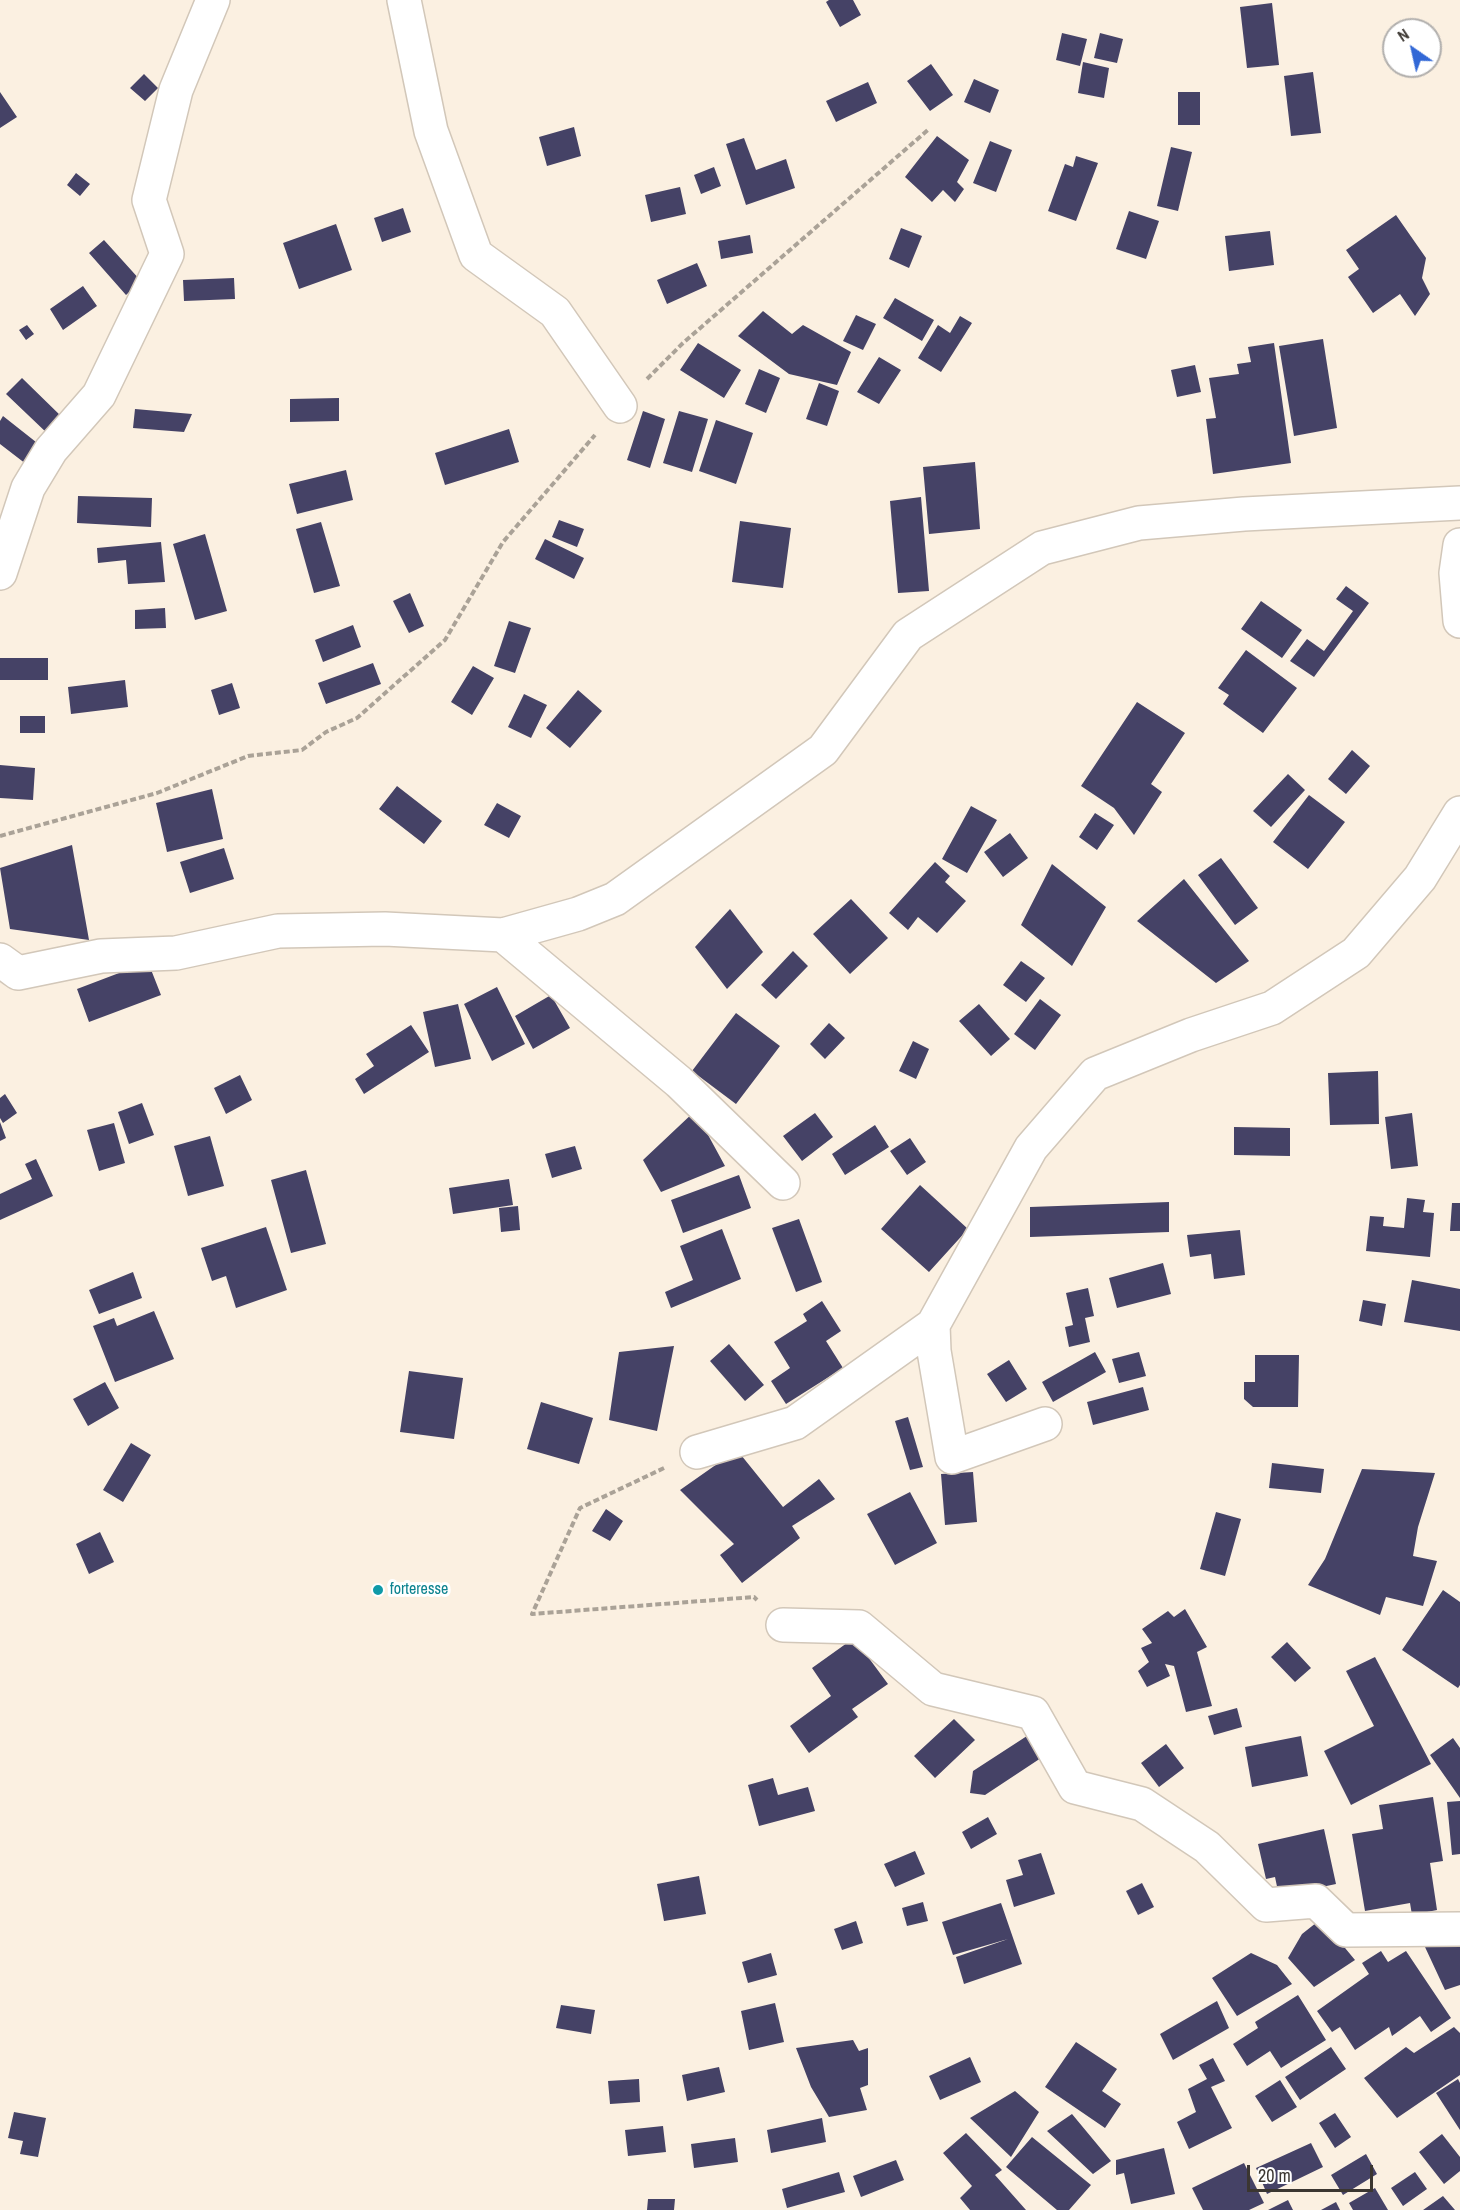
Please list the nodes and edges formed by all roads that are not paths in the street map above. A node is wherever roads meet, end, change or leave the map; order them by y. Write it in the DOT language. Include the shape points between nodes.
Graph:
graph roads {
  1 [pos="213,0"];
  2 [pos="404,0"];
  3 [pos="620,406"];
  4 [pos="1460,503"];
  5 [pos="1460,545"];
  6 [pos="0,573"];
  7 [pos="1460,621"];
  8 [pos="1460,813"];
  9 [pos="503,935"];
  10 [pos="0,960"];
  11 [pos="783,1183"];
  12 [pos="933,1325"];
  13 [pos="1045,1424"];
  14 [pos="697,1452"];
  15 [pos="783,1625"];
  16 [pos="1460,1929"];
  1 -- 6 [label="street" via="176,90 149,200 167,254 99,395 51,450 28,488"];
  2 -- 3 [label="street" via="431,131 477,255 555,312"];
  4 -- 9 [label="street" via="1139,523 1042,548 908,635 824,750 756,800 615,899"];
  5 -- 7 [label="street" via="1456,573"];
  8 -- 12 [label="street" via="1420,878 1356,953 1272,1008 1191,1035 1095,1074 1031,1148"];
  9 -- 10 [label="street" via="385,929 278,931 176,953 101,956 18,973"];
  9 -- 11 [label="street" via="679,1082"];
  12 -- 13 [label="street" via="952,1456"];
  12 -- 14 [label="street" via="795,1423"];
  15 -- 16 [label="street" via="859,1627 933,1689 1033,1713 1075,1787 1143,1804 1207,1847 1266,1905 1316,1901 1346,1930"];
}
